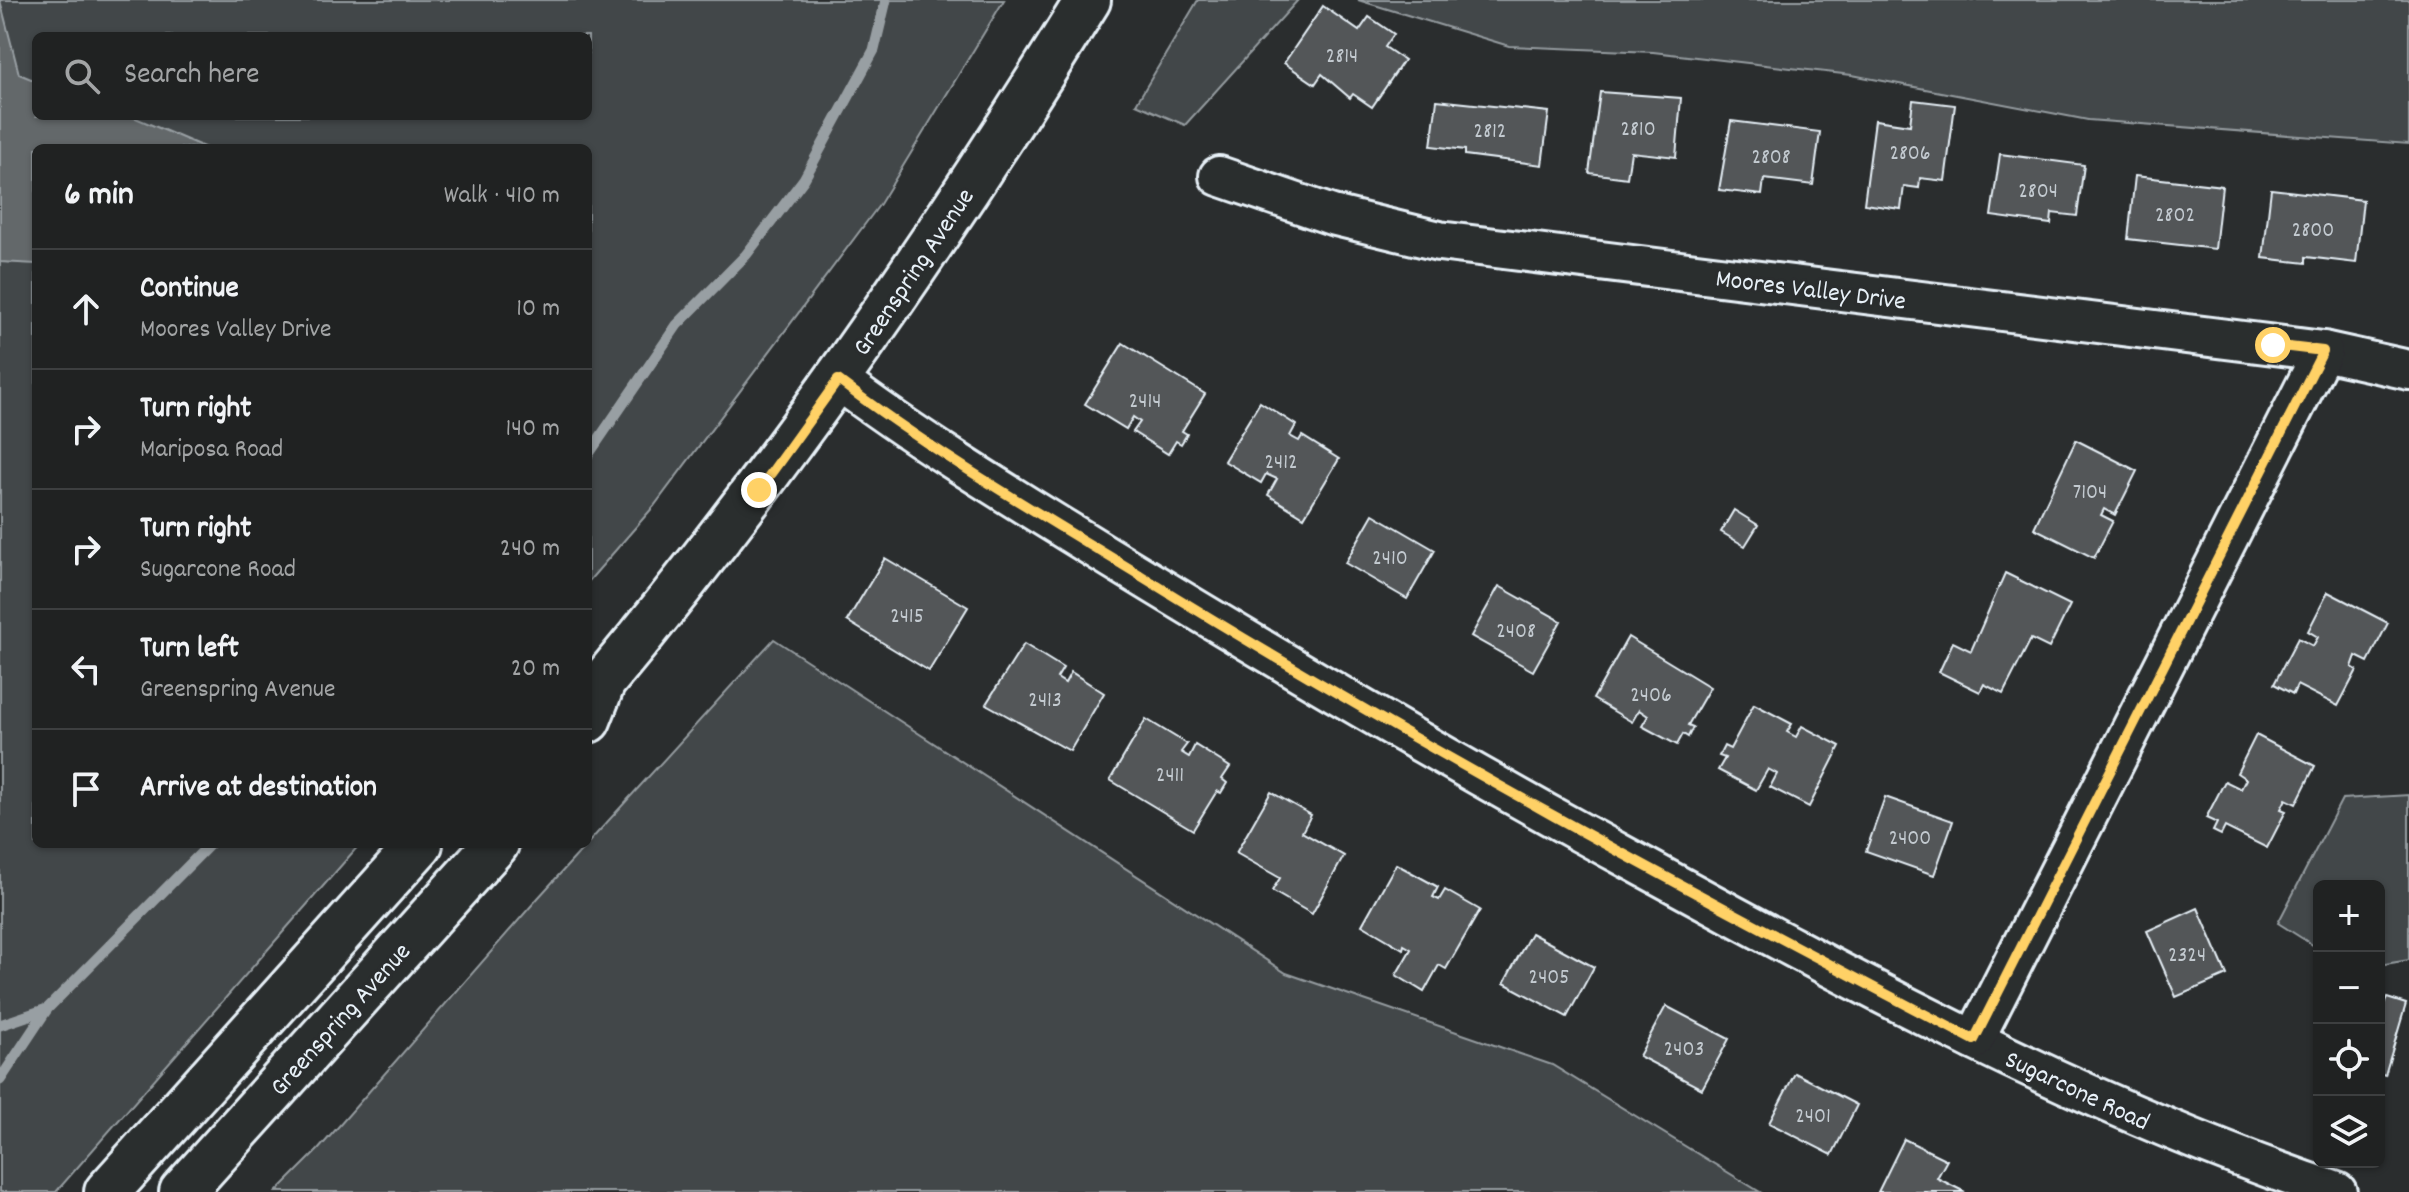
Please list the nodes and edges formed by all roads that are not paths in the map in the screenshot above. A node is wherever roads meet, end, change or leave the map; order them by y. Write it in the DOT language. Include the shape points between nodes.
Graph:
graph roads {
  1 [pos="1088,0"];
  2 [pos="1219,176"];
  3 [pos="2323,351"];
  4 [pos="2409,370"];
  5 [pos="838,380"];
  6 [pos="593,697"];
  7 [pos="416,848"];
  8 [pos="492,848"];
  9 [pos="1974,1040"];
  10 [pos="107,1192"];
  11 [pos="182,1192"];
  12 [pos="2337,1192"];
  1 -- 5 [label="main road, Greenspring Avenue"];
  2 -- 3 [label="street, Moores Valley Drive" via="1332,215 1439,241"];
  3 -- 4 [label="street, Moores Valley Drive"];
  3 -- 9 [label="street"];
  5 -- 6 [label="main road, Greenspring Avenue" via="759,490"];
  5 -- 9 [label="street, Sugarcone Road" via="1029,507 1470,772"];
  7 -- 10 [label="main road"];
  8 -- 11 [label="main road, Greenspring Avenue"];
  9 -- 12 [label="street, Sugarcone Road" via="2108,1105 2233,1157"];
}
